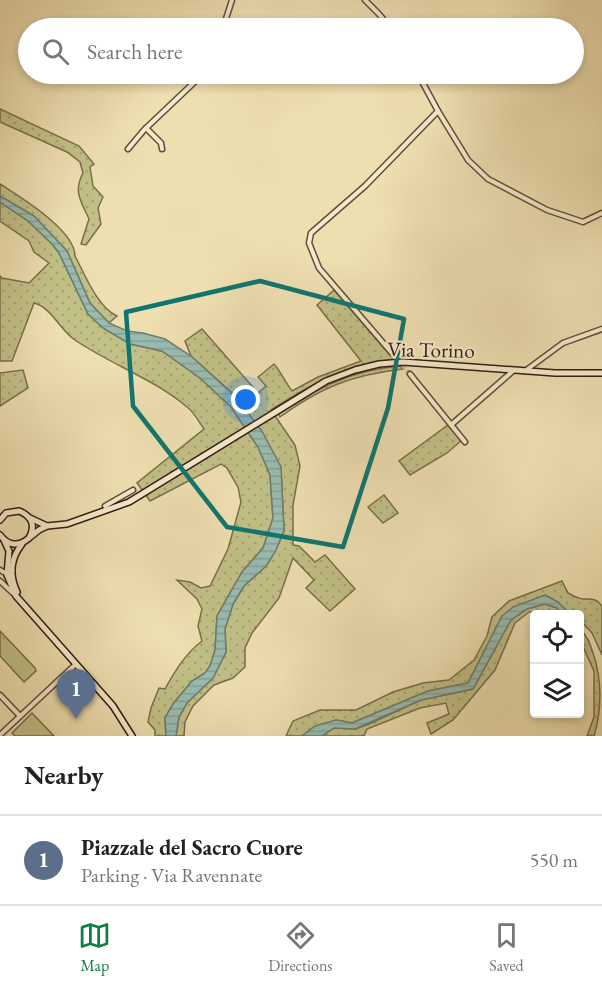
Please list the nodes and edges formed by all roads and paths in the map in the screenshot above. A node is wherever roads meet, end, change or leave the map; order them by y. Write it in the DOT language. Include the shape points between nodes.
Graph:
graph roads {
  1 [pos="232,0"];
  2 [pos="364,0"];
  3 [pos="226,18"];
  4 [pos="382,18"];
  5 [pos="192,84"];
  6 [pos="423,84"];
  7 [pos="438,111"];
  8 [pos="146,128"];
  9 [pos="128,148"];
  10 [pos="162,149"];
  11 [pos="602,213"];
  12 [pos="602,329"];
  13 [pos="391,352"];
  14 [pos="514,370"];
  15 [pos="525,371"];
  16 [pos="410,374"];
  17 [pos="602,374"];
  18 [pos="451,425"];
  19 [pos="465,441"];
  20 [pos="132,490"];
  21 [pos="118,498"];
  22 [pos="105,506"];
  23 [pos="114,507"];
  24 [pos="1,518"];
  25 [pos="30,518"];
  26 [pos="47,526"];
  27 [pos="2,538"];
  28 [pos="29,538"];
  29 [pos="22,543"];
  30 [pos="5,574"];
  31 [pos="28,609"];
  32 [pos="76,664"];
  33 [pos="0,695"];
  34 [pos="20,716"];
  35 [pos="0,735"];
  36 [pos="131,736"];
  1 -- 3 [label="street"];
  2 -- 4 [label="street"];
  5 -- 8 [label="street"];
  6 -- 7 [label="street"];
  7 -- 11 [label="street" via="468,160 488,179 547,210 583,222"];
  7 -- 13 [label="street" via="365,186 311,233 309,243 319,268"];
  8 -- 9 [label="street"];
  8 -- 10 [label="street"];
  12 -- 15 [label="street" via="563,343"];
  14 -- 15 [label="main road, Via Torino"];
  14 -- 18 [label="street"];
  14 -- 23 [label="main road, Via Torino" via="425,363 379,364 341,374 129,502"];
  15 -- 17 [label="main road, Via Torino"];
  16 -- 18 [label="street"];
  18 -- 19 [label="street"];
  20 -- 21 [label="street"];
  21 -- 22 [label="street"];
  21 -- 23 [label="street"];
  23 -- 26 [label="main road, Via Torino" via="67,524"];
  24 -- 25 [label="main road" via="15,510"];
  25 -- 26 [label="main road"];
  25 -- 28 [label="main road" via="33,528"];
  26 -- 28 [label="main road, Via Torino"];
  27 -- 29 [label="main road" via="12,545"];
  27 -- 30 [label="main road" via="9,551"];
  28 -- 29 [label="main road, Via Torino"];
  29 -- 30 [label="main road"];
  30 -- 31 [label="main road"];
  30 -- 31 [label="main road"];
  31 -- 32 [label="main road"];
  32 -- 34 [label="street"];
  32 -- 36 [label="main road" via="113,706"];
  33 -- 34 [label="street"];
  34 -- 35 [label="street"];
}
